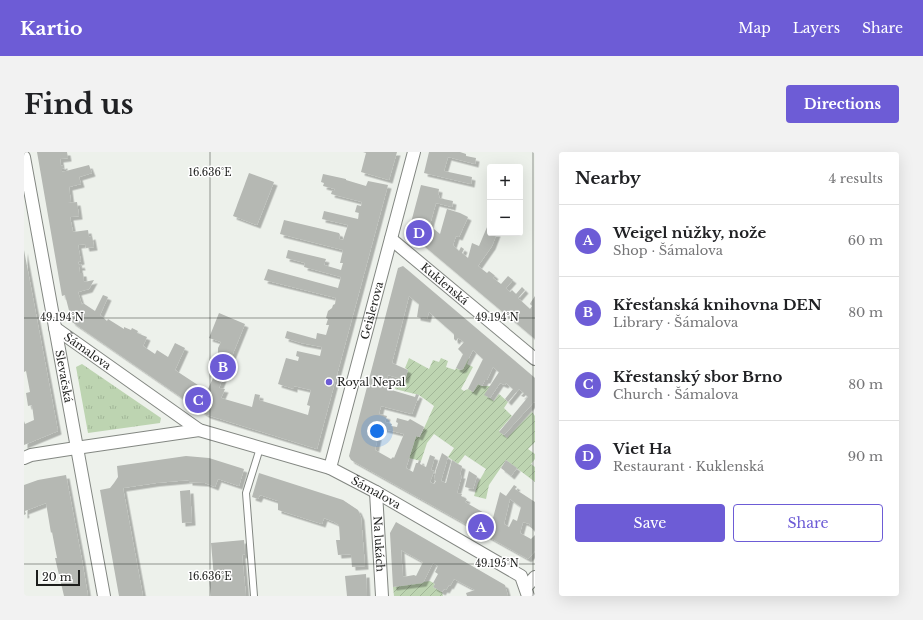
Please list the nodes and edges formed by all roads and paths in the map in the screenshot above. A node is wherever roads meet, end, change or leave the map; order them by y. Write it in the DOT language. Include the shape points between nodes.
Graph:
graph roads {
  1 [pos="414,152"];
  2 [pos="24,157"];
  3 [pos="391,239"];
  4 [pos="55,328"];
  5 [pos="535,359"];
  6 [pos="199,430"];
  7 [pos="76,448"];
  8 [pos="260,448"];
  9 [pos="24,458"];
  10 [pos="330,468"];
  11 [pos="376,492"];
  12 [pos="535,577"];
  13 [pos="527,592"];
  14 [pos="104,596"];
  15 [pos="254,596"];
  16 [pos="382,596"];
  1 -- 3 [label="street, Geislerova"];
  2 -- 4 [label="street, Slevačská"];
  3 -- 5 [label="street, Kuklenská"];
  3 -- 10 [label="street, Geislerova"];
  4 -- 6 [label="street, Šámalova"];
  4 -- 7 [label="street, Slevačská"];
  6 -- 7 [label="street, Šámalova"];
  6 -- 8 [label="street, Šámalova"];
  7 -- 9 [label="street, Šámalova"];
  7 -- 14 [label="street, Slevačská"];
  8 -- 10 [label="street, Šámalova"];
  8 -- 15 [label="lane" via="246,493"];
  10 -- 11 [label="street, Šámalova"];
  11 -- 13 [label="street, Šámalova" via="521,576"];
  11 -- 16 [label="street, Na lukách"];
  12 -- 13 [label="street"];
}
